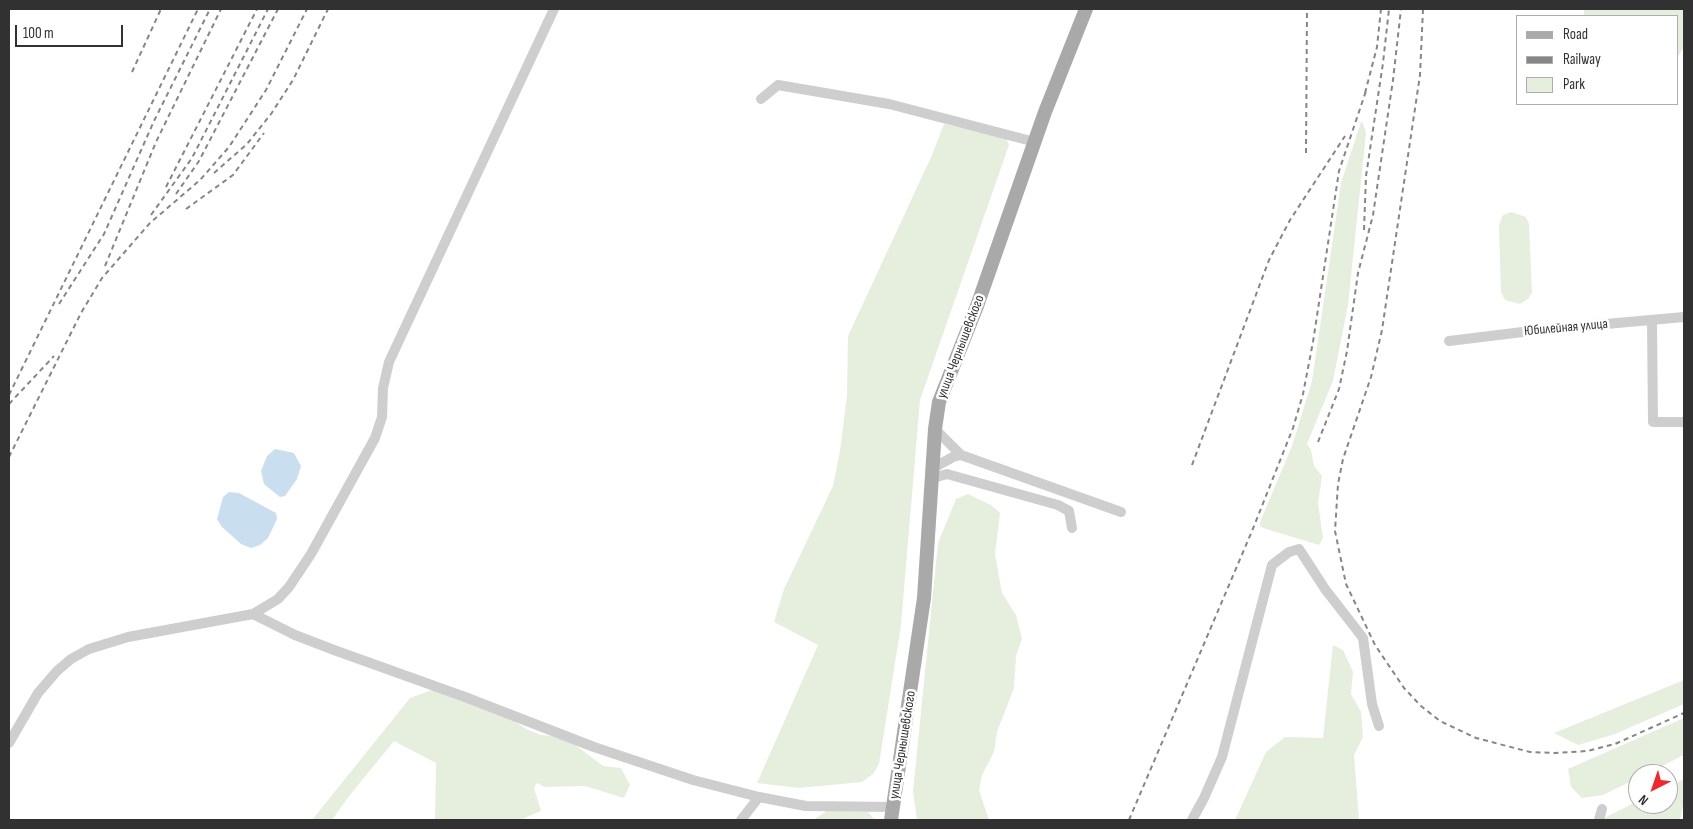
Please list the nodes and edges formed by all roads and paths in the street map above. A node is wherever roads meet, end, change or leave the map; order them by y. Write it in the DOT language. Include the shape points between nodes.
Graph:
graph roads {
  1 [pos="554,9"];
  2 [pos="1086,9"];
  3 [pos="761,99"];
  4 [pos="1035,142"];
  5 [pos="1684,317"];
  6 [pos="1652,321"];
  7 [pos="1449,341"];
  8 [pos="1684,422"];
  9 [pos="935,429"];
  10 [pos="961,455"];
  11 [pos="933,473"];
  12 [pos="1121,512"];
  13 [pos="1072,528"];
  14 [pos="253,614"];
  15 [pos="1379,726"];
  16 [pos="9,743"];
  17 [pos="759,797"];
  18 [pos="1602,809"];
  19 [pos="892,814"];
  20 [pos="741,820"];
  21 [pos="1192,820"];
  22 [pos="1599,820"];
  1 -- 14 [label="street" via="390,362 383,388 382,417 375,438 311,554 289,587 278,599"];
  2 -- 4 [label="main road, улица Чернышевского"];
  3 -- 4 [label="street" via="778,85 889,104"];
  4 -- 9 [label="main road, улица Чернышевского" via="939,402"];
  5 -- 6 [label="street, Юбилейная улица"];
  6 -- 7 [label="street, Юбилейная улица"];
  6 -- 8 [label="street" via="1652,422"];
  9 -- 10 [label="street"];
  9 -- 11 [label="main road, улица Чернышевского"];
  10 -- 11 [label="street" via="953,457"];
  10 -- 12 [label="street"];
  11 -- 13 [label="street" via="947,474 1058,505 1069,512"];
  11 -- 19 [label="main road, улица Чернышевского" via="922,616"];
  14 -- 16 [label="street" via="128,637 89,649 56,671 38,693"];
  14 -- 17 [label="street" via="295,635 584,744"];
  15 -- 21 [label="street" via="1372,704 1363,638 1299,549 1289,552 1272,565 1222,757"];
  17 -- 19 [label="street" via="806,806"];
  17 -- 20 [label="street"];
  18 -- 22 [label="street"];
}
